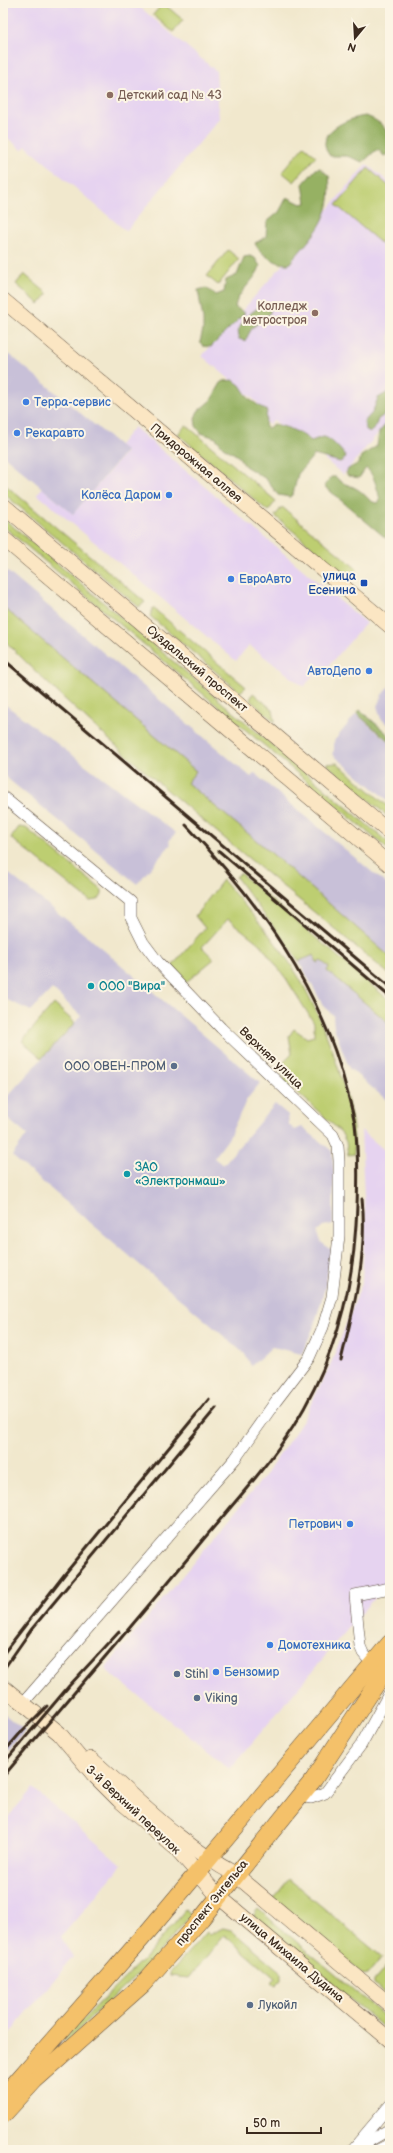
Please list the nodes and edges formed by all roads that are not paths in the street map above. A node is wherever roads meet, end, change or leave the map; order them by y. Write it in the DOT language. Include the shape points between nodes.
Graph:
graph roads {
  1 [pos="3,300"];
  2 [pos="3,505"];
  3 [pos="3,538"];
  4 [pos="390,626"];
  5 [pos="3,797"];
  6 [pos="390,833"];
  7 [pos="390,864"];
  8 [pos="390,1588"];
  9 [pos="390,1643"];
  10 [pos="390,1663"];
  11 [pos="372,1664"];
  12 [pos="3,1687"];
  13 [pos="390,1692"];
  14 [pos="22,1703"];
  15 [pos="300,1796"];
  16 [pos="203,1866"];
  17 [pos="235,1874"];
  18 [pos="218,1896"];
  19 [pos="390,2005"];
  20 [pos="390,2040"];
  21 [pos="3,2097"];
  22 [pos="390,2105"];
  23 [pos="3,2115"];
  24 [pos="390,2129"];
  25 [pos="390,2144"];
  26 [pos="352,2150"];
  27 [pos="360,2150"];
  28 [pos="378,2150"];
  1 -- 4 [label="street, Придорожная аллея"];
  2 -- 6 [label="street, Суздальский проспект"];
  3 -- 7 [label="street, Суздальский проспект"];
  5 -- 14 [label="street, Верхняя улица" via="130,902 131,918 143,942 158,962 221,1028 333,1135 340,1161 339,1236 332,1297 309,1358 235,1459"];
  8 -- 11 [label="street" via="355,1595 360,1646"];
  9 -- 11 [label="main road"];
  10 -- 15 [label="main road, проспект Энгельса" via="314,1779"];
  11 -- 16 [label="main road"];
  12 -- 14 [label="street, 3-й Верхний переулок"];
  13 -- 15 [label="street" via="360,1745 326,1793 311,1798"];
  14 -- 16 [label="street, 3-й Верхний переулок" via="87,1756 184,1842"];
  15 -- 17 [label="main road, проспект Энгельса"];
  16 -- 17 [label="street"];
  16 -- 18 [label="street, улица Михаила Дудина"];
  16 -- 21 [label="main road"];
  17 -- 18 [label="main road, проспект Энгельса"];
  17 -- 19 [label="street"];
  18 -- 20 [label="street, улица Михаила Дудина"];
  18 -- 23 [label="main road, проспект Энгельса" via="160,1966 35,2080"];
  22 -- 26 [label="street"];
  24 -- 27 [label="street"];
  25 -- 28 [label="street"];
}
